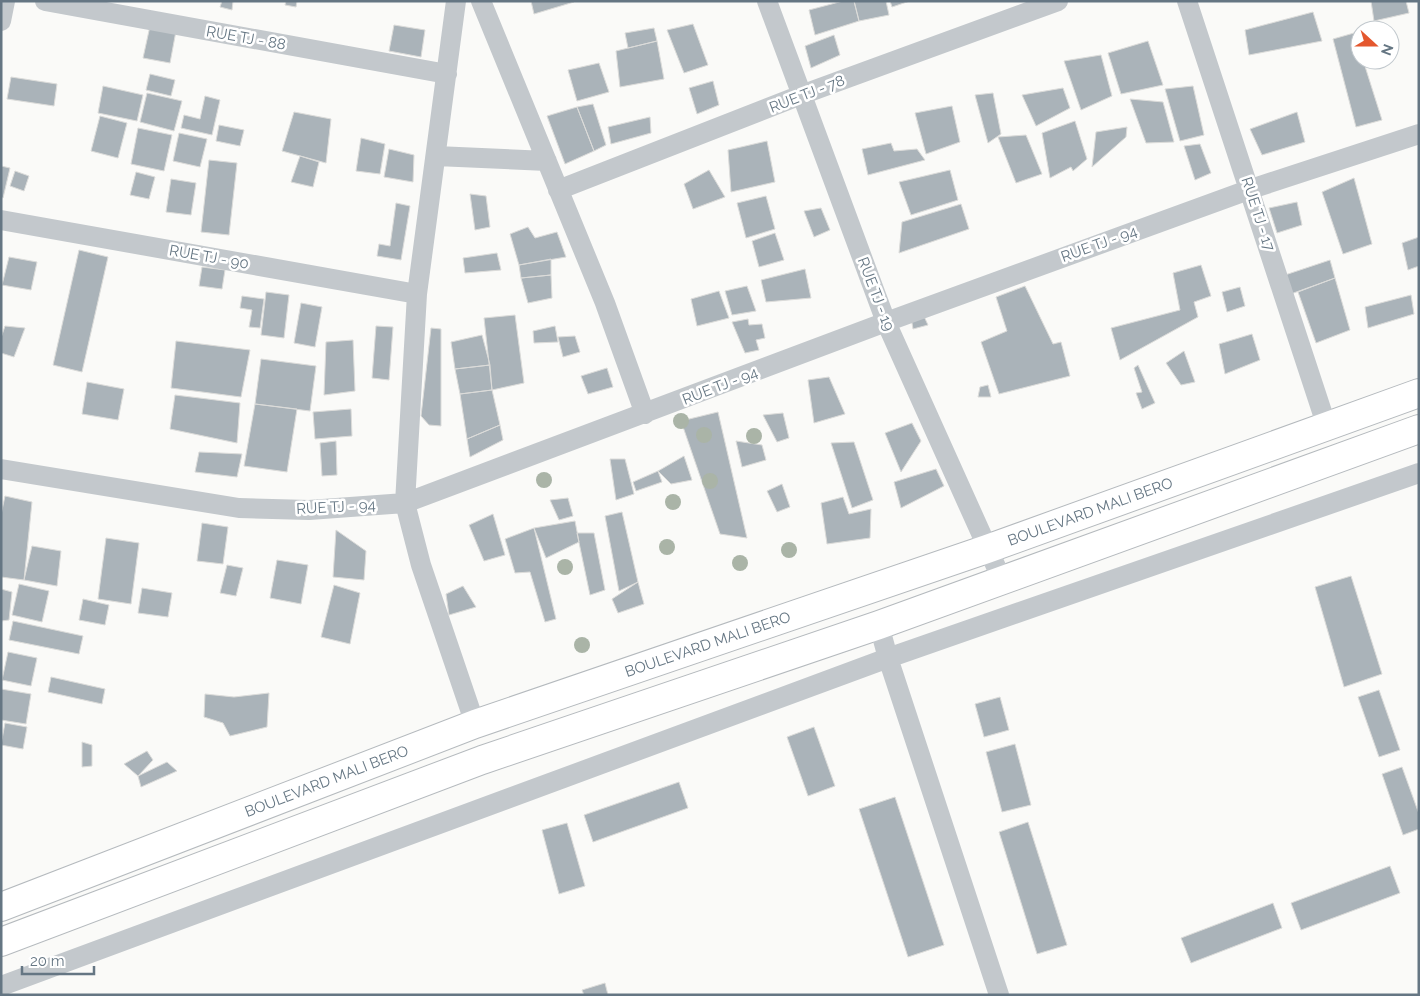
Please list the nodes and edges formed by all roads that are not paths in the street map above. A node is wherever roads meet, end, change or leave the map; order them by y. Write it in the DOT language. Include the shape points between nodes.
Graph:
graph roads {
  1 [pos="5,1"];
  2 [pos="45,1"];
  3 [pos="456,1"];
  4 [pos="481,1"];
  5 [pos="767,1"];
  6 [pos="1058,1"];
  7 [pos="1187,1"];
  8 [pos="1,21"];
  9 [pos="447,74"];
  10 [pos="801,95"];
  11 [pos="1419,134"];
  12 [pos="436,156"];
  13 [pos="546,161"];
  14 [pos="1251,189"];
  15 [pos="558,190"];
  16 [pos="1,220"];
  17 [pos="417,294"];
  18 [pos="886,322"];
  19 [pos="1419,393"];
  20 [pos="645,414"];
  21 [pos="1327,427"];
  22 [pos="1419,429"];
  23 [pos="1,469"];
  24 [pos="1419,473"];
  25 [pos="405,503"];
  26 [pos="986,549"];
  27 [pos="1002,580"];
  28 [pos="879,625"];
  29 [pos="888,658"];
  30 [pos="474,724"];
  31 [pos="1,907"];
  32 [pos="1,942"];
  33 [pos="1,986"];
  34 [pos="999,995"];
  1 -- 8 [label="street"];
  2 -- 9 [label="street, RUE TJ - 88"];
  3 -- 9 [label="street"];
  4 -- 13 [label="street"];
  5 -- 10 [label="street, RUE TJ - 19"];
  6 -- 10 [label="street, RUE TJ - 78"];
  7 -- 14 [label="street, RUE TJ - 17"];
  9 -- 12 [label="street"];
  10 -- 15 [label="street, RUE TJ - 78"];
  10 -- 18 [label="street, RUE TJ - 19"];
  11 -- 14 [label="street, RUE TJ - 94"];
  12 -- 13 [label="street"];
  12 -- 17 [label="street"];
  13 -- 15 [label="street"];
  14 -- 18 [label="street, RUE TJ - 94"];
  14 -- 21 [label="street, RUE TJ - 17"];
  15 -- 20 [label="street" via="605,303"];
  16 -- 17 [label="street, RUE TJ - 90"];
  17 -- 25 [label="street"];
  18 -- 20 [label="street, RUE TJ - 94"];
  18 -- 26 [label="street, RUE TJ - 19"];
  19 -- 21 [label="main road, BOULEVARD MALI BERO"];
  20 -- 25 [label="street, RUE TJ - 94"];
  21 -- 26 [label="main road, BOULEVARD MALI BERO"];
  22 -- 27 [label="main road"];
  23 -- 25 [label="street, RUE TJ - 94" via="239,508 309,510"];
  24 -- 29 [label="street"];
  25 -- 30 [label="street" via="421,565"];
  26 -- 27 [label="street, RUE TJ - 19"];
  26 -- 30 [label="main road, BOULEVARD MALI BERO"];
  27 -- 28 [label="main road"];
  28 -- 29 [label="street"];
  28 -- 32 [label="main road" via="482,760"];
  29 -- 33 [label="street"];
  29 -- 34 [label="street"];
  30 -- 31 [label="main road, BOULEVARD MALI BERO"];
}
